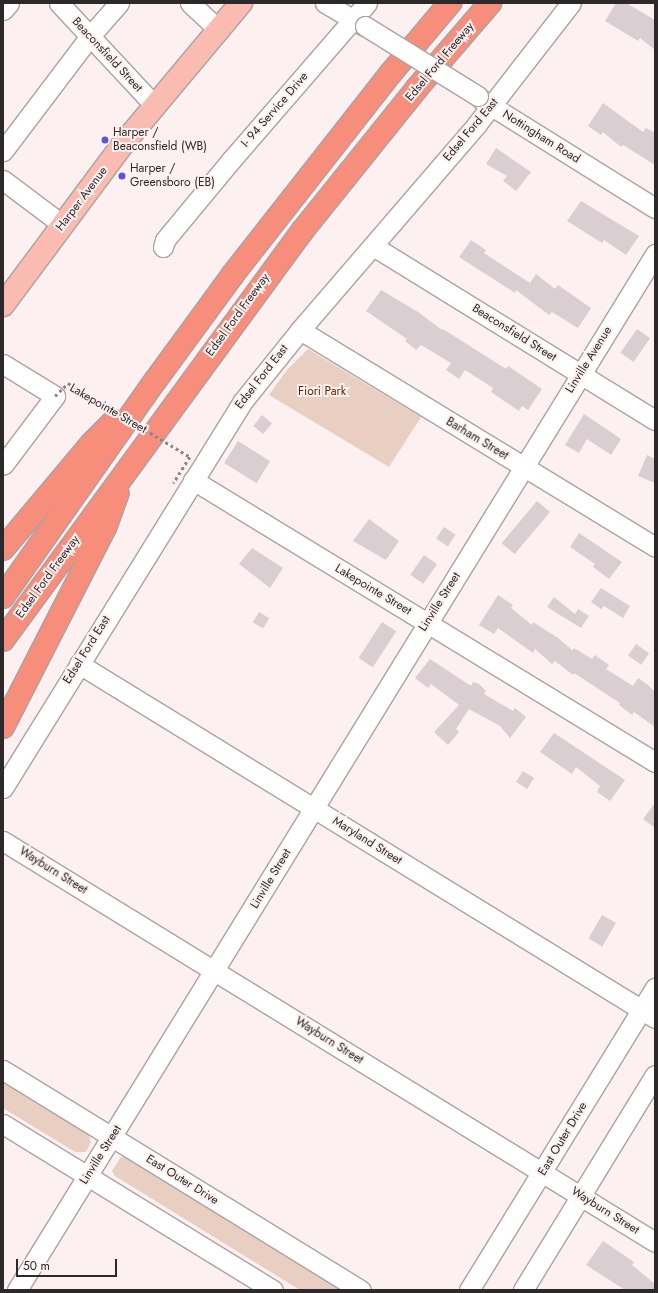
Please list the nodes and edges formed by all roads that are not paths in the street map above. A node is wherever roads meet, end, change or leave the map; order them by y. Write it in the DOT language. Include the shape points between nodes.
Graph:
graph roads {
  1 [pos="9,3"];
  2 [pos="59,3"];
  3 [pos="119,3"];
  4 [pos="190,3"];
  5 [pos="241,3"];
  6 [pos="325,3"];
  7 [pos="367,3"];
  8 [pos="450,3"];
  9 [pos="490,3"];
  10 [pos="571,3"];
  11 [pos="3,10"];
  12 [pos="359,23"];
  13 [pos="219,30"];
  14 [pos="90,36"];
  15 [pos="484,101"];
  16 [pos="155,106"];
  17 [pos="3,151"];
  18 [pos="3,180"];
  19 [pos="655,208"];
  20 [pos="63,225"];
  21 [pos="373,246"];
  22 [pos="162,247"];
  23 [pos="655,254"];
  24 [pos="3,305"];
  25 [pos="300,330"];
  26 [pos="3,364"];
  27 [pos="580,374"];
  28 [pos="155,381"];
  29 [pos="655,420"];
  30 [pos="3,465"];
  31 [pos="523,467"];
  32 [pos="127,468"];
  33 [pos="193,480"];
  34 [pos="655,547"];
  35 [pos="3,548"];
  36 [pos="3,597"];
  37 [pos="427,623"];
  38 [pos="3,640"];
  39 [pos="79,664"];
  40 [pos="3,727"];
  41 [pos="655,762"];
  42 [pos="3,788"];
  43 [pos="314,809"];
  44 [pos="3,841"];
  45 [pos="215,971"];
  46 [pos="655,988"];
  47 [pos="648,1014"];
  48 [pos="3,1070"];
  49 [pos="655,1075"];
  50 [pos="3,1124"];
  51 [pos="112,1138"];
  52 [pos="542,1172"];
  53 [pos="88,1176"];
  54 [pos="581,1196"];
  55 [pos="655,1242"];
  56 [pos="17,1290"];
  57 [pos="273,1290"];
  58 [pos="360,1290"];
  59 [pos="469,1290"];
  60 [pos="523,1290"];
  1 -- 11 [label="street"];
  2 -- 14 [label="street, Beaconsfield Street"];
  3 -- 14 [label="street"];
  4 -- 13 [label="street"];
  5 -- 13 [label="main road, Harper Avenue"];
  6 -- 12 [label="street, Nottingham Road"];
  7 -- 12 [label="street, I- 94 Service Drive"];
  8 -- 28 [label="highway, Edsel Ford Freeway" via="391,73 234,273"];
  9 -- 32 [label="highway, Edsel Ford Freeway" via="417,88 303,230"];
  10 -- 15 [label="street, Edsel Ford East"];
  12 -- 15 [label="street, Nottingham Road, bridge"];
  12 -- 22 [label="street, I- 94 Service Drive" via="183,218"];
  13 -- 16 [label="main road, Harper Avenue"];
  14 -- 16 [label="street, Beaconsfield Street"];
  14 -- 17 [label="street"];
  15 -- 19 [label="street, Nottingham Road"];
  15 -- 21 [label="street, Edsel Ford East"];
  16 -- 20 [label="main road, Harper Avenue"];
  18 -- 20 [label="street"];
  20 -- 24 [label="main road, Harper Avenue"];
  21 -- 25 [label="street, Edsel Ford East"];
  21 -- 27 [label="street, Beaconsfield Street"];
  23 -- 27 [label="street, Linville Avenue"];
  25 -- 31 [label="street, Barham Street"];
  25 -- 33 [label="street, Edsel Ford East" via="243,401"];
  26 -- 30 [label="street, Lakepointe Street" via="55,396"];
  27 -- 29 [label="street, Beaconsfield Street"];
  27 -- 31 [label="street, Linville Avenue"];
  28 -- 35 [label="highway" via="92,443"];
  28 -- 36 [label="highway, Edsel Ford Freeway"];
  31 -- 34 [label="street, Barham Street"];
  31 -- 37 [label="street, Linville Street"];
  32 -- 38 [label="highway, Edsel Ford Freeway"];
  32 -- 40 [label="highway" via="105,528"];
  33 -- 37 [label="street, Lakepointe Street"];
  33 -- 39 [label="street, Edsel Ford East"];
  37 -- 41 [label="street, Lakepointe Street"];
  37 -- 43 [label="street, Linville Street"];
  39 -- 42 [label="street, Edsel Ford East"];
  39 -- 43 [label="street, Maryland Street"];
  43 -- 45 [label="street, Linville Street"];
  43 -- 47 [label="street, Maryland Street"];
  44 -- 45 [label="street, Wayburn Street"];
  45 -- 51 [label="street, Linville Street"];
  45 -- 52 [label="street, Wayburn Street"];
  46 -- 47 [label="street, East Outer Drive"];
  47 -- 52 [label="street, East Outer Drive"];
  48 -- 51 [label="street, East Outer Drive"];
  49 -- 54 [label="street"];
  50 -- 53 [label="street"];
  51 -- 53 [label="street, Linville Street"];
  51 -- 58 [label="street, East Outer Drive"];
  52 -- 54 [label="street, Wayburn Street"];
  52 -- 59 [label="street, East Outer Drive"];
  53 -- 56 [label="street, Linville Street"];
  53 -- 57 [label="street"];
  54 -- 55 [label="street, Wayburn Street"];
  54 -- 60 [label="street"];
}
